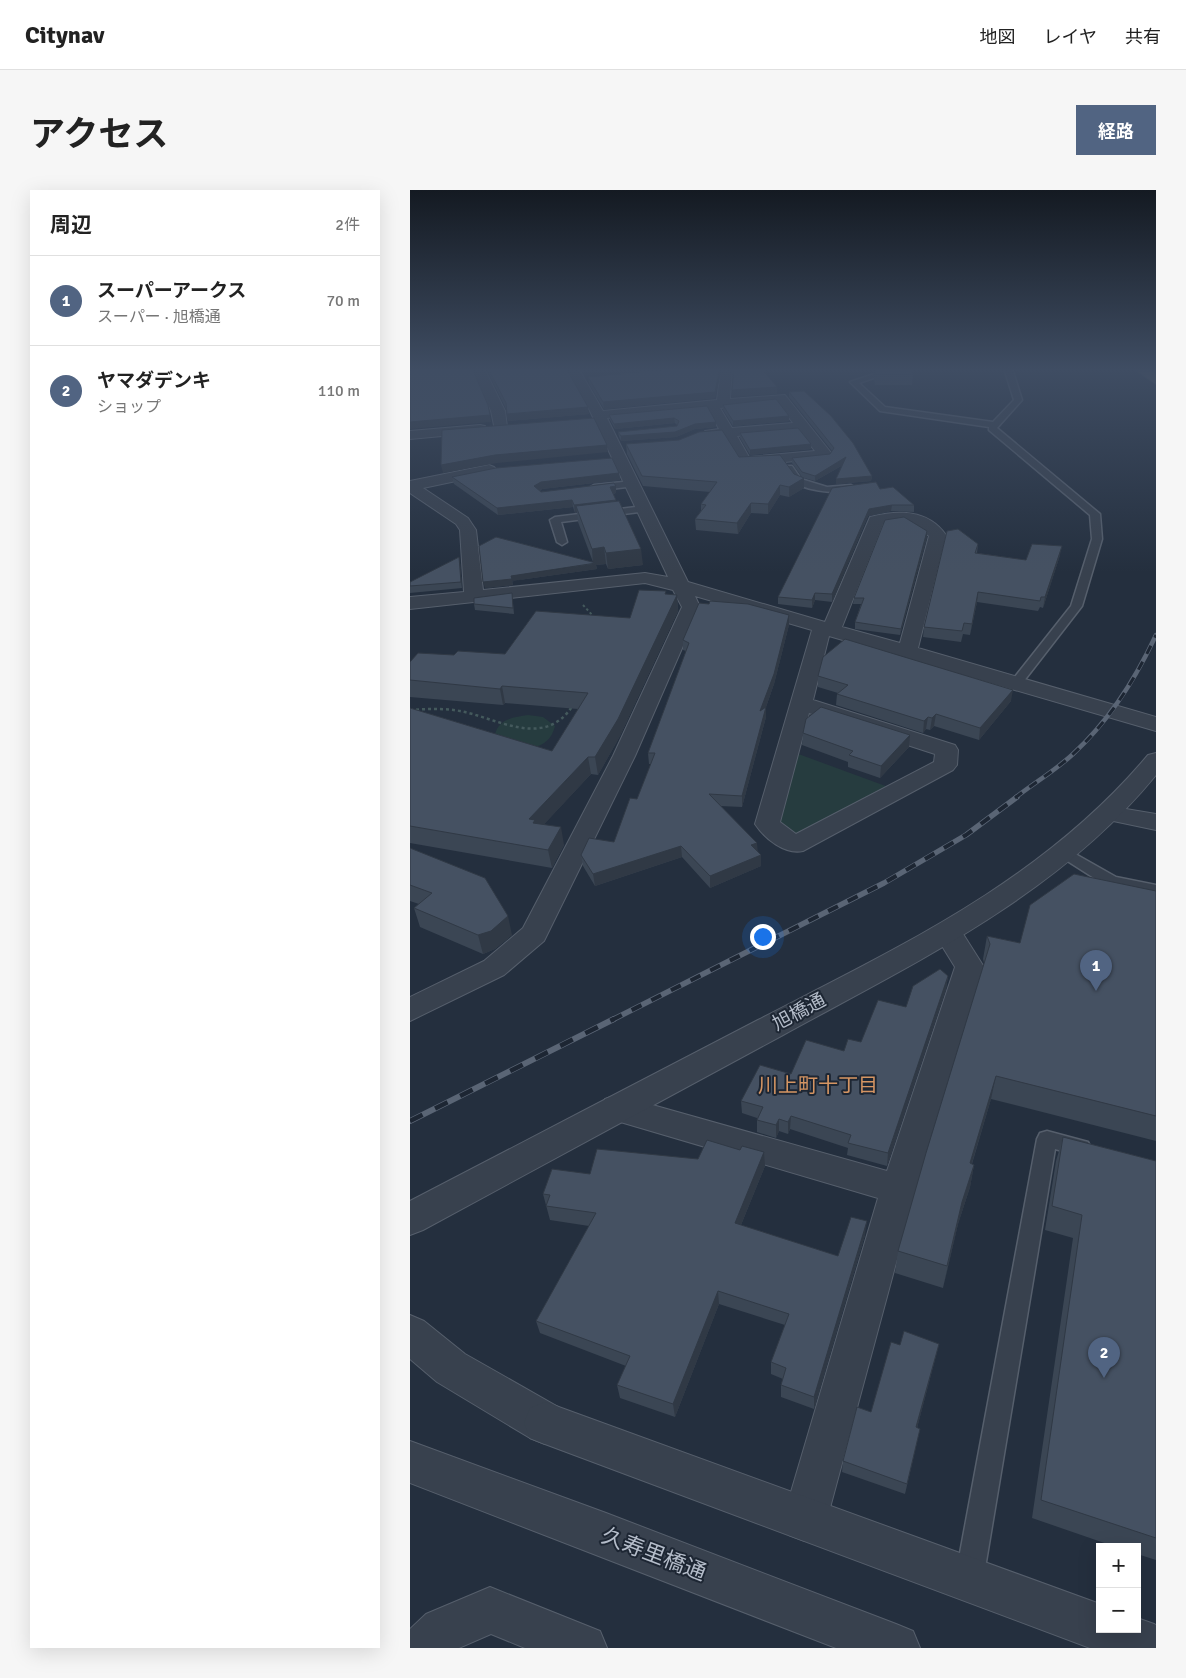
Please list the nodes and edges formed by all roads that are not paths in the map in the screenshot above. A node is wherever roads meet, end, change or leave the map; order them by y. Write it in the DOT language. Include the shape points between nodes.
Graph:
graph roads {
  1 [pos="612,436"];
  2 [pos="730,436"];
  3 [pos="812,436"];
  4 [pos="1002,436"];
  5 [pos="609,437"];
  6 [pos="782,458"];
  7 [pos="506,468"];
  8 [pos="632,484"];
  9 [pos="410,486"];
  10 [pos="863,487"];
  11 [pos="587,489"];
  12 [pos="644,509"];
  13 [pos="562,542"];
  14 [pos="682,586"];
  15 [pos="474,596"];
  16 [pos="410,603"];
  17 [pos="827,629"];
  18 [pos="907,653"];
  19 [pos="1016,683"];
  20 [pos="801,702"];
  21 [pos="1156,724"];
  22 [pos="1156,760"];
  23 [pos="1108,813"];
  24 [pos="1156,822"];
  25 [pos="1063,852"];
  26 [pos="1156,890"];
  27 [pos="948,933"];
  28 [pos="410,1010"];
  29 [pos="617,1108"];
  30 [pos="1101,1153"];
  31 [pos="898,1189"];
  32 [pos="410,1218"];
  33 [pos="410,1334"];
  34 [pos="410,1462"];
  35 [pos="805,1519"];
  36 [pos="969,1580"];
  37 [pos="1096,1627"];
  38 [pos="1114,1633"];
  39 [pos="424,1648"];
  40 [pos="583,1648"];
  41 [pos="896,1648"];
  42 [pos="1154,1648"];
  1 -- 5 [label="street"];
  2 -- 6 [label="street" via="744,462"];
  3 -- 6 [label="street" via="825,454"];
  4 -- 19 [label="lane" via="1095,514 1097,539 1076,606"];
  5 -- 8 [label="street"];
  6 -- 10 [label="lane" via="798,481 828,490"];
  7 -- 9 [label="street"];
  8 -- 11 [label="lane"];
  8 -- 12 [label="street"];
  9 -- 15 [label="street" via="462,522 468,530"];
  12 -- 13 [label="lane" via="555,520"];
  12 -- 14 [label="street"];
  14 -- 15 [label="street" via="645,578"];
  14 -- 17 [label="street"];
  14 -- 28 [label="street" via="691,607 624,756 534,934 494,968"];
  15 -- 16 [label="street"];
  17 -- 18 [label="street"];
  17 -- 18 [label="street" via="876,520 904,515 916,517 938,536"];
  17 -- 20 [label="street"];
  18 -- 19 [label="street"];
  19 -- 21 [label="street"];
  20 -- 20 [label="street" via="766,824 794,845 945,765 947,750"];
  22 -- 23 [label="street, 旭橋通"];
  23 -- 24 [label="street"];
  23 -- 25 [label="street, 旭橋通"];
  25 -- 26 [label="lane" via="1111,881"];
  25 -- 27 [label="street, 旭橋通" via="1011,893"];
  27 -- 29 [label="street, 旭橋通"];
  27 -- 31 [label="street" via="970,967"];
  29 -- 31 [label="street"];
  29 -- 32 [label="street, 旭橋通"];
  30 -- 36 [label="lane" via="1047,1140"];
  31 -- 35 [label="street"];
  33 -- 35 [label="street" via="451,1368 545,1423"];
  34 -- 41 [label="street, 久寿里橋通"];
  35 -- 36 [label="street"];
  36 -- 37 [label="street"];
  38 -- 42 [label="street"];
  39 -- 40 [label="street" via="443,1631 490,1610"];
}
